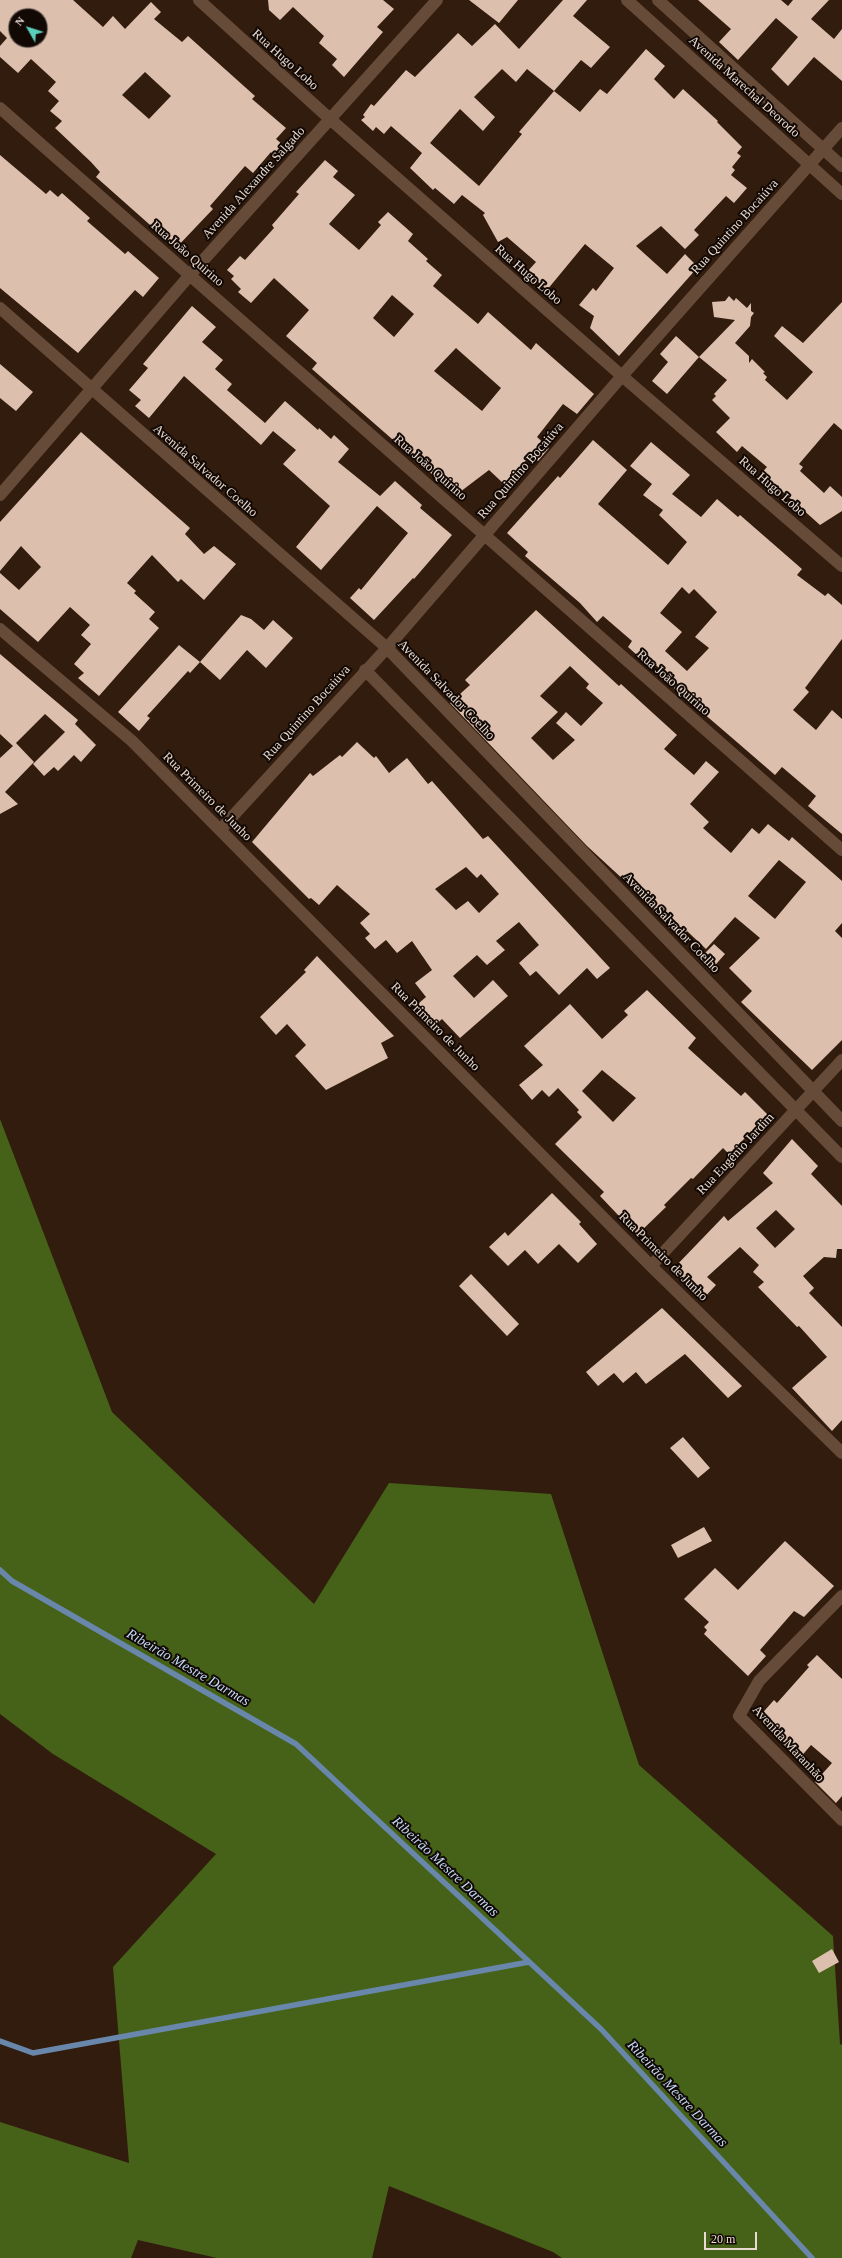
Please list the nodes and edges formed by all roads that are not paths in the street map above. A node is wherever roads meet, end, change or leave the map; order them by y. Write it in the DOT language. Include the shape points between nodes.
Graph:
graph roads {
  1 [pos="199,0"];
  2 [pos="437,0"];
  3 [pos="627,0"];
  4 [pos="658,0"];
  5 [pos="0,108"];
  6 [pos="330,119"];
  7 [pos="842,128"];
  8 [pos="823,149"];
  9 [pos="810,165"];
  10 [pos="842,166"];
  11 [pos="842,194"];
  12 [pos="190,275"];
  13 [pos="0,308"];
  14 [pos="622,376"];
  15 [pos="90,389"];
  16 [pos="0,495"];
  17 [pos="484,535"];
  18 [pos="842,566"];
  19 [pos="0,629"];
  20 [pos="387,648"];
  21 [pos="365,670"];
  22 [pos="220,830"];
  23 [pos="842,850"];
  24 [pos="842,1060"];
  25 [pos="813,1092"];
  26 [pos="796,1110"];
  27 [pos="842,1122"];
  28 [pos="842,1157"];
  29 [pos="651,1266"];
  30 [pos="842,1453"];
  31 [pos="842,1596"];
  32 [pos="842,1820"];
  1 -- 6 [label="street, Rua Hugo Lobo"];
  2 -- 6 [label="street, Avenida Alexandre Salgado"];
  3 -- 9 [label="street, Avenida Marechal Deorodo"];
  4 -- 8 [label="street, Avenida Marechal Deorodo"];
  5 -- 12 [label="street, Rua João Quirino"];
  6 -- 12 [label="street, Avenida Alexandre Salgado"];
  6 -- 14 [label="street, Rua Hugo Lobo"];
  7 -- 8 [label="street, Rua Quintino Bocaiúva"];
  8 -- 9 [label="street, Rua Quintino Bocaiúva"];
  8 -- 10 [label="street, Avenida Marechal Deorodo"];
  9 -- 11 [label="street, Avenida Marechal Deorodo"];
  9 -- 14 [label="street, Rua Quintino Bocaiúva"];
  12 -- 15 [label="street, Avenida Alexandre Salgado"];
  12 -- 17 [label="street, Rua João Quirino"];
  13 -- 15 [label="street, Avenida Salvador Coelho"];
  14 -- 17 [label="street, Rua Quintino Bocaiúva"];
  14 -- 18 [label="street, Rua Hugo Lobo"];
  15 -- 16 [label="street, Avenida Alexandre Salgado"];
  15 -- 20 [label="street, Avenida Salvador Coelho"];
  17 -- 20 [label="street, Rua Quintino Bocaiúva"];
  17 -- 23 [label="street, Rua João Quirino"];
  19 -- 22 [label="street, Rua Primeiro de Junho" via="132,741"];
  20 -- 21 [label="street, Rua Quintino Bocaiúva"];
  20 -- 25 [label="street, Avenida Salvador Coelho"];
  21 -- 22 [label="street, Rua Quintino Bocaiúva"];
  21 -- 26 [label="street"];
  22 -- 29 [label="street, Rua Primeiro de Junho"];
  24 -- 25 [label="street, Rua Eugênio Jardim"];
  25 -- 26 [label="street, Rua Eugênio Jardim"];
  25 -- 27 [label="street, Avenida Salvador Coelho"];
  26 -- 28 [label="street"];
  26 -- 29 [label="street, Rua Eugênio Jardim"];
  29 -- 30 [label="street, Rua Primeiro de Junho"];
  31 -- 32 [label="street, Avenida Maranhão" via="758,1681 739,1716"];
}
